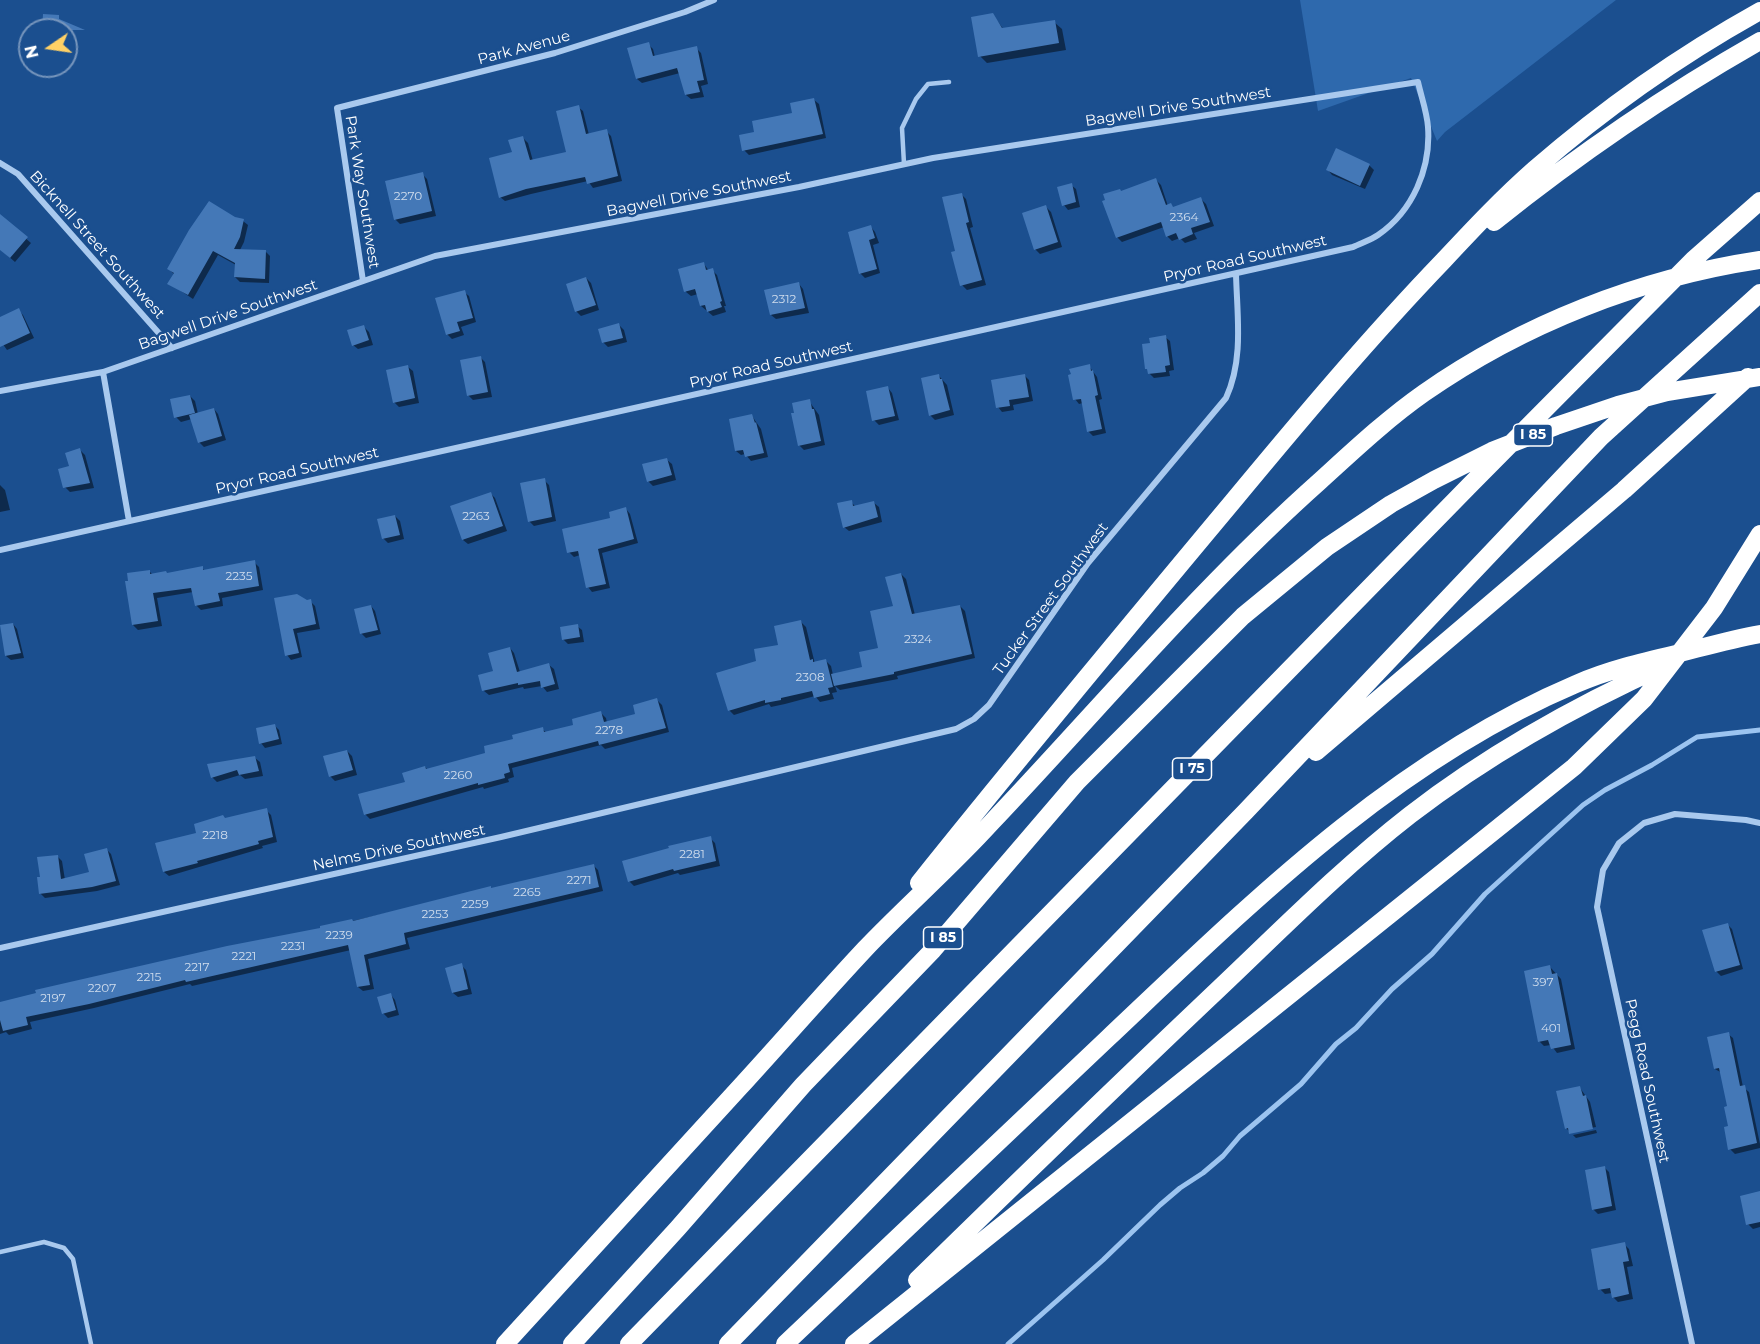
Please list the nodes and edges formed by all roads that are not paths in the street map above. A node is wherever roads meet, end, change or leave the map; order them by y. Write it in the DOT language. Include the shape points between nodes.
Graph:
graph roads {
  1 [pos="714,0"];
  2 [pos="1760,11"];
  3 [pos="1760,41"];
  4 [pos="949,82"];
  5 [pos="1418,82"];
  6 [pos="337,108"];
  7 [pos="0,163"];
  8 [pos="904,164"];
  9 [pos="1760,201"];
  10 [pos="1760,260"];
  11 [pos="1236,274"];
  12 [pos="363,281"];
  13 [pos="1760,293"];
  14 [pos="1390,316"];
  15 [pos="172,348"];
  16 [pos="1760,366"];
  17 [pos="103,372"];
  18 [pos="1760,377"];
  19 [pos="0,391"];
  20 [pos="129,521"];
  21 [pos="1760,534"];
  22 [pos="0,550"];
  23 [pos="1756,635"];
  24 [pos="1713,644"];
  25 [pos="802,766"];
  26 [pos="1246,812"];
  27 [pos="1760,823"];
  28 [pos="0,948"];
  29 [pos="867,948"];
  30 [pos="0,1252"];
  31 [pos="91,1344"];
  32 [pos="505,1344"];
  33 [pos="572,1344"];
  34 [pos="629,1344"];
  35 [pos="728,1344"];
  36 [pos="785,1344"];
  37 [pos="852,1344"];
  38 [pos="1692,1344"];
  1 -- 6 [label="street, Park Avenue" via="555,53"];
  2 -- 14 [label="highway" via="1629,93 1578,133 1489,213"];
  3 -- 14 [label="highway" via="1630,120 1566,165 1483,231"];
  4 -- 8 [label="lane" via="928,84 916,99 902,128"];
  5 -- 8 [label="street, Bagwell Drive Southwest"];
  5 -- 11 [label="street, Pryor Road Southwest" via="1428,126 1428,157 1417,190 1398,218 1378,235 1353,247"];
  6 -- 12 [label="street, Park Way Southwest"];
  7 -- 15 [label="street, Bicknell Street Southwest" via="18,174"];
  8 -- 12 [label="street, Bagwell Drive Southwest" via="435,256"];
  9 -- 34 [label="highway, I 75" via="1693,260 1478,477"];
  10 -- 29 [label="highway" via="1648,286 1539,326 1485,354 1386,421 1278,518 1210,587 966,851"];
  11 -- 20 [label="street, Pryor Road Southwest"];
  11 -- 25 [label="street, Tucker Street Southwest" via="1238,362 1226,398 1088,563 989,705 956,729"];
  12 -- 15 [label="street, Bagwell Drive Southwest"];
  13 -- 26 [label="highway" via="1601,437"];
  14 -- 29 [label="highway" via="1048,721"];
  15 -- 17 [label="street, Bagwell Drive Southwest"];
  16 -- 26 [label="highway" via="1606,505"];
  17 -- 19 [label="street, Bagwell Drive Southwest"];
  17 -- 20 [label="street"];
  18 -- 33 [label="highway, I 85" via="1667,392 1618,405 1492,451 1391,504 1327,547 1243,615 1077,782 933,950 803,1085"];
  20 -- 22 [label="street, Pryor Road Southwest"];
  21 -- 37 [label="highway" via="1714,608 1644,699 1574,766"];
  23 -- 24 [label="highway"];
  24 -- 36 [label="highway" via="1616,668 1577,683 1439,756 1352,818 1144,1005"];
  24 -- 37 [label="highway" via="1610,690 1523,739 1455,782 1374,844 1086,1114"];
  25 -- 28 [label="street, Nelms Drive Southwest"];
  26 -- 35 [label="highway"];
  27 -- 38 [label="street, Pegg Road Southwest" via="1675,814 1644,824 1619,843 1604,870 1597,907"];
  29 -- 32 [label="highway"];
  30 -- 31 [label="lane" via="44,1242 64,1248 73,1259"];
}
